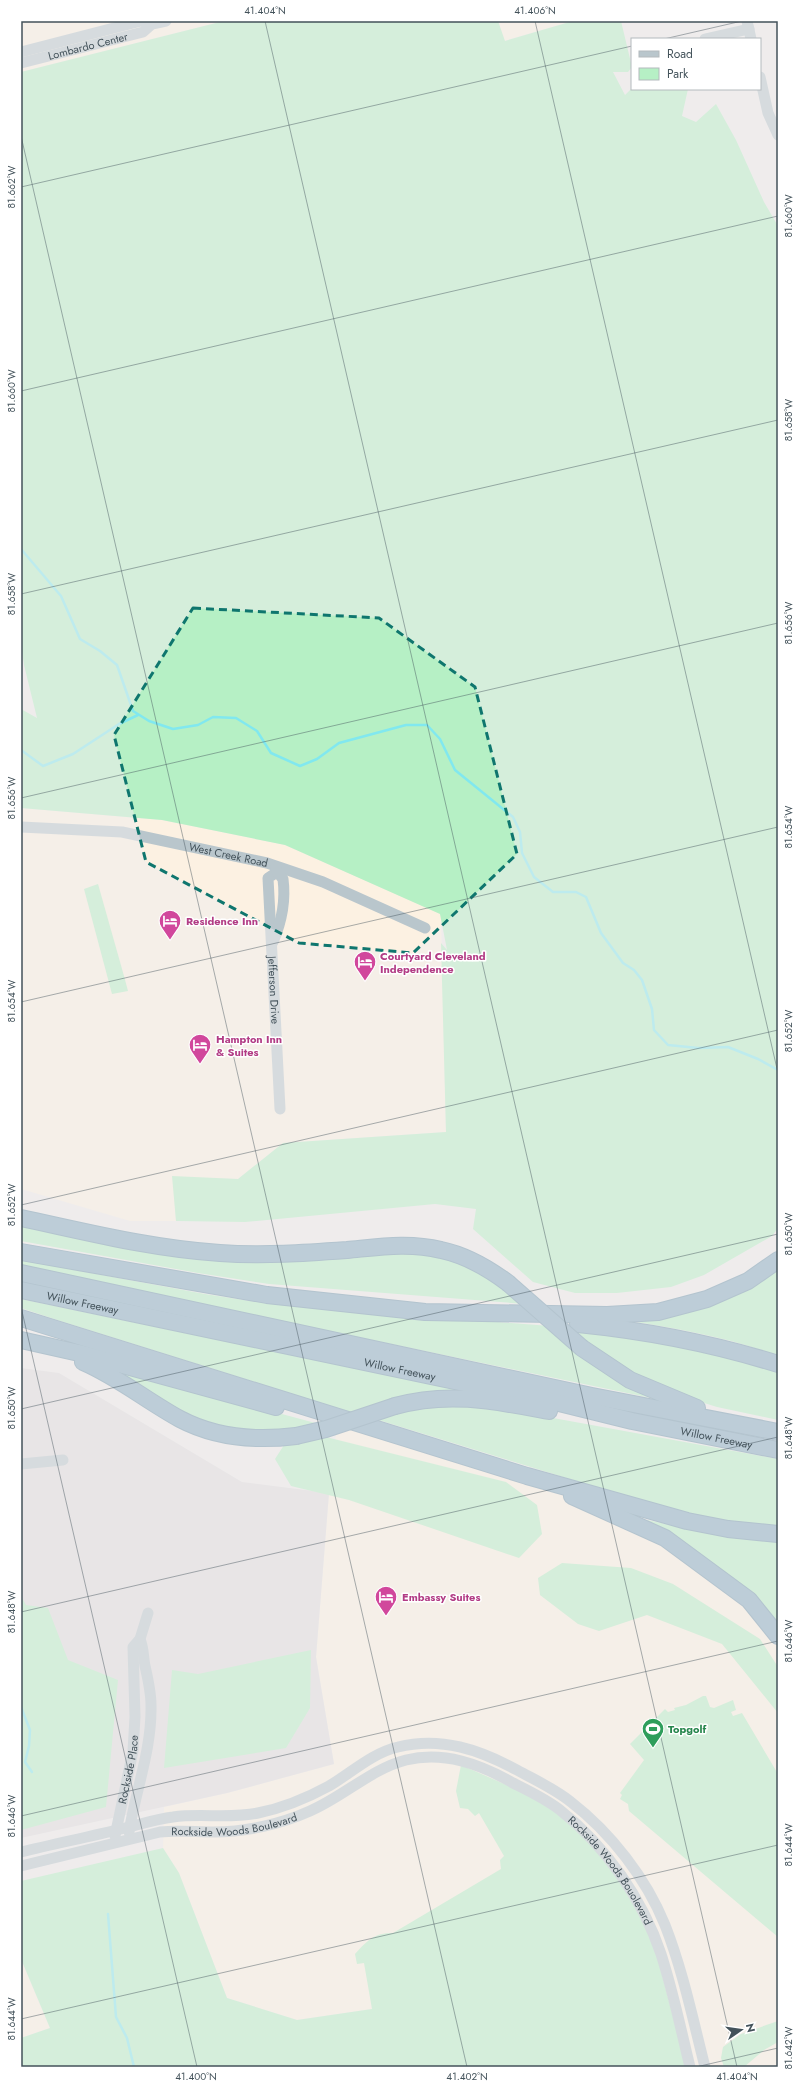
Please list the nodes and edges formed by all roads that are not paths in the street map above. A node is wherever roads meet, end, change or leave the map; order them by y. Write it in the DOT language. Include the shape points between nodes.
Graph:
graph roads {
  1 [pos="166,21"];
  2 [pos="152,24"];
  3 [pos="749,30"];
  4 [pos="710,38"];
  5 [pos="21,52"];
  6 [pos="21,63"];
  7 [pos="761,82"];
  8 [pos="778,135"];
  9 [pos="21,827"];
  10 [pos="276,870"];
  11 [pos="424,928"];
  12 [pos="272,944"];
  13 [pos="280,1108"];
  14 [pos="21,1218"];
  15 [pos="21,1251"];
  16 [pos="778,1260"];
  17 [pos="21,1273"];
  18 [pos="21,1290"];
  19 [pos="473,1312"];
  20 [pos="21,1318"];
  21 [pos="27,1342"];
  22 [pos="778,1364"];
  23 [pos="632,1421"];
  24 [pos="381,1431"];
  25 [pos="772,1431"];
  26 [pos="778,1450"];
  27 [pos="63,1460"];
  28 [pos="21,1464"];
  29 [pos="527,1476"];
  30 [pos="778,1534"];
  31 [pos="148,1614"];
  32 [pos="778,1636"];
  33 [pos="140,1639"];
  34 [pos="150,1693"];
  35 [pos="135,1695"];
  36 [pos="437,1756"];
  37 [pos="496,1759"];
  38 [pos="491,1771"];
  39 [pos="130,1826"];
  40 [pos="115,1830"];
  41 [pos="128,1840"];
  42 [pos="115,1842"];
  43 [pos="21,1852"];
  44 [pos="21,1866"];
  45 [pos="690,2067"];
  46 [pos="705,2067"];
  1 -- 2 [label="street, Lombardo Center"];
  2 -- 5 [label="street, Lombardo Center" via="141,21"];
  2 -- 6 [label="street, Lombardo Center" via="143,32"];
  3 -- 4 [label="street"];
  7 -- 8 [label="street" via="768,113"];
  9 -- 10 [label="street, West Creek Road" via="122,832 267,863"];
  10 -- 11 [label="street, West Creek Road" via="323,882"];
  10 -- 12 [label="street, Jefferson Drive" via="268,878"];
  10 -- 12 [label="street, Jefferson Drive" via="283,879 284,907"];
  12 -- 13 [label="street, Jefferson Drive"];
  14 -- 25 [label="highway, bridge" via="132,1242 199,1252 265,1254 390,1245 441,1250 492,1271 582,1348 611,1369 651,1390"];
  15 -- 19 [label="highway" via="267,1295 425,1312"];
  16 -- 19 [label="highway" via="727,1292 658,1312 607,1315"];
  17 -- 25 [label="highway, Willow Freeway" via="592,1396"];
  18 -- 23 [label="highway, Willow Freeway" via="555,1402"];
  19 -- 22 [label="highway" via="666,1335 708,1343"];
  20 -- 24 [label="highway"];
  21 -- 23 [label="highway, bridge" via="95,1367 195,1426 237,1437 276,1439 296,1436 423,1399 465,1397 560,1413"];
  21 -- 24 [label="highway" via="346,1426"];
  23 -- 26 [label="highway, Willow Freeway"];
  24 -- 29 [label="highway"];
  27 -- 28 [label="street"];
  29 -- 30 [label="highway" via="687,1521 728,1529"];
  29 -- 32 [label="highway" via="665,1538 749,1600"];
  31 -- 33 [label="street, Rockside Place"];
  33 -- 34 [label="street"];
  33 -- 35 [label="street, Rockside Place" via="133,1647"];
  34 -- 35 [label="street"];
  34 -- 39 [label="street" via="148,1744"];
  35 -- 40 [label="street, Rockside Place" via="133,1751"];
  36 -- 38 [label="street, Rockside Woods Bouolevard"];
  36 -- 41 [label="street, Rockside Woods Boulevard" via="392,1764 336,1799 290,1819 230,1831 177,1830"];
  37 -- 38 [label="street"];
  37 -- 39 [label="street, Rockside Woods Boulevard" via="473,1749 436,1742 396,1747 303,1799 257,1813 231,1816 174,1816"];
  37 -- 46 [label="street, Rockside Woods Boulevard" via="570,1801 618,1848 644,1884 665,1924 678,1963"];
  38 -- 45 [label="street, Rockside Woods Bouolevard" via="562,1811 584,1831 628,1885 661,1955"];
  39 -- 40 [label="street, Rockside Woods Boulevard"];
  39 -- 41 [label="street"];
  40 -- 42 [label="street, Rockside Place"];
  40 -- 43 [label="street, Rockside Woods Boulevard"];
  41 -- 42 [label="street, Rockside Woods Boulevard"];
  42 -- 44 [label="street, Rockside Woods Boulevard"];
}
